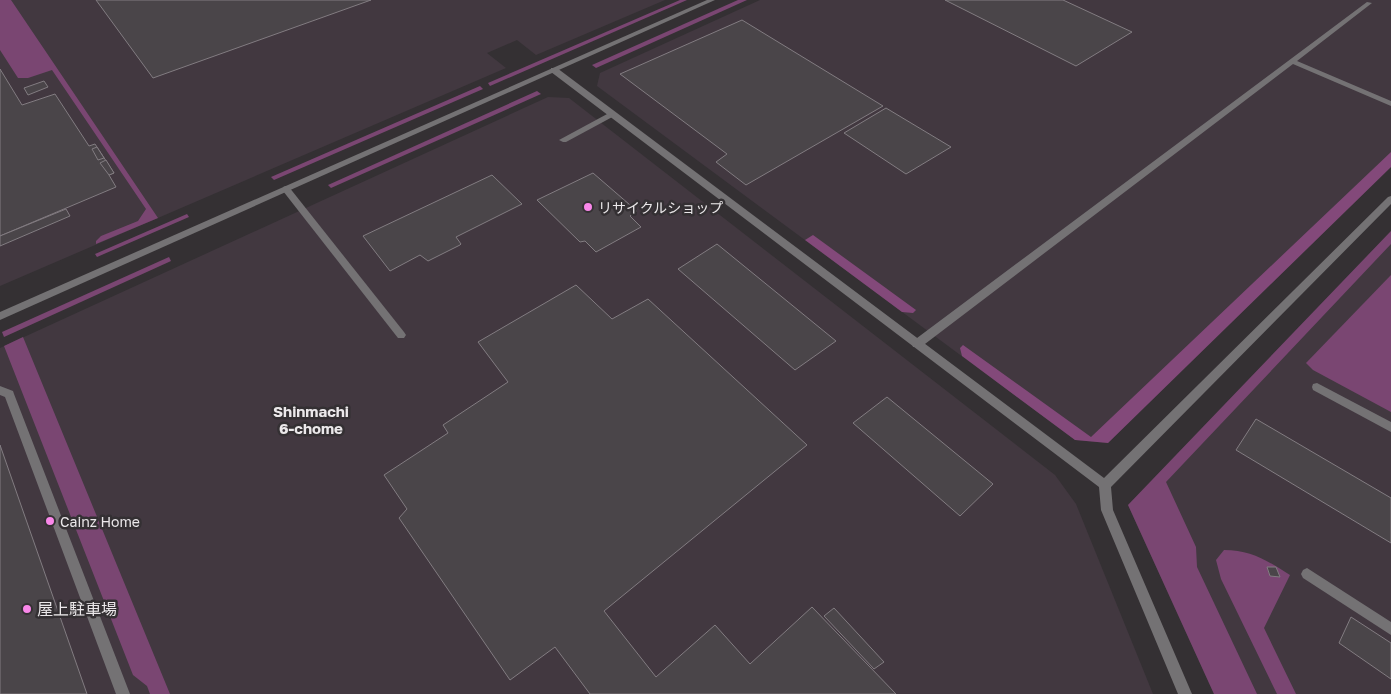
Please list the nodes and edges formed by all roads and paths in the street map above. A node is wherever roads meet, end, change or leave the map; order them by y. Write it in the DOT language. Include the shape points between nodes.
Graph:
graph roads {
  1 [pos="712,0"];
  2 [pos="1369,3"];
  3 [pos="1291,61"];
  4 [pos="554,70"];
  5 [pos="1391,104"];
  6 [pos="612,115"];
  7 [pos="563,140"];
  8 [pos="286,189"];
  9 [pos="1391,198"];
  10 [pos="0,316"];
  11 [pos="401,335"];
  12 [pos="917,344"];
  13 [pos="1317,387"];
  14 [pos="0,390"];
  15 [pos="1391,427"];
  16 [pos="1105,485"];
  17 [pos="1307,574"];
  18 [pos="1391,629"];
  19 [pos="123,694"];
  20 [pos="1185,694"];
  1 -- 4 [label="street"];
  2 -- 3 [label="street"];
  3 -- 5 [label="street"];
  3 -- 12 [label="street"];
  4 -- 6 [label="street"];
  4 -- 8 [label="street"];
  6 -- 7 [label="street"];
  6 -- 12 [label="street"];
  8 -- 10 [label="street"];
  8 -- 11 [label="street"];
  9 -- 16 [label="street"];
  12 -- 16 [label="street"];
  13 -- 15 [label="street"];
  14 -- 19 [label="street" via="9,394"];
  16 -- 20 [label="street" via="1106,510"];
  17 -- 18 [label="street"];
}
